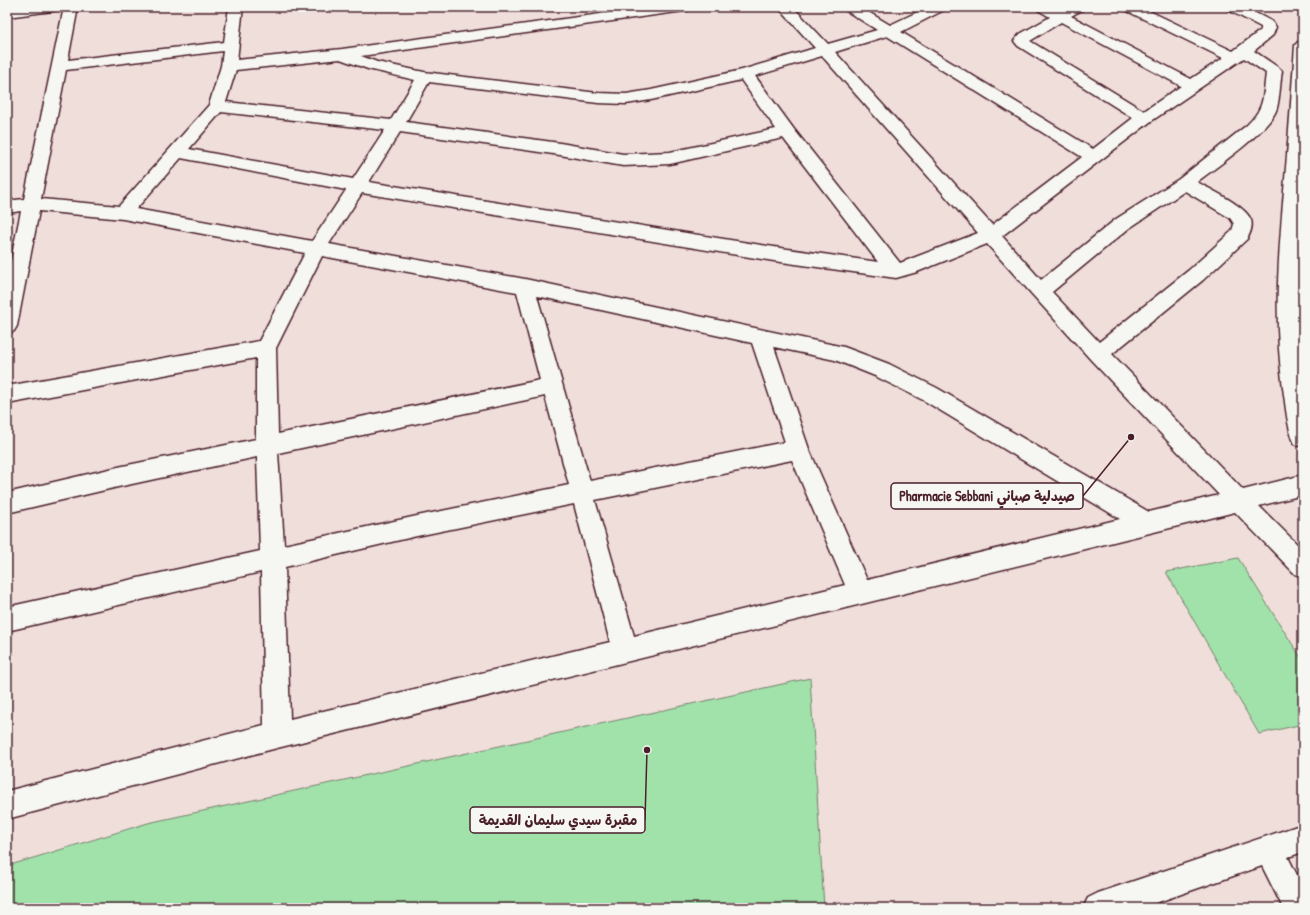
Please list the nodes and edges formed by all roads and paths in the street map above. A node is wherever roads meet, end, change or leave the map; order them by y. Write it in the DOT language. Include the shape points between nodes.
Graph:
graph roads {
  1 [pos="52,7"];
  2 [pos="71,7"];
  3 [pos="236,7"];
  4 [pos="684,7"];
  5 [pos="785,7"];
  6 [pos="850,7"];
  7 [pos="939,7"];
  8 [pos="1042,7"];
  9 [pos="1077,7"];
  10 [pos="1130,7"];
  11 [pos="1233,7"];
  12 [pos="7,13"];
  13 [pos="1060,17"];
  14 [pos="890,31"];
  15 [pos="1303,44"];
  16 [pos="232,46"];
  17 [pos="825,49"];
  18 [pos="342,54"];
  19 [pos="1238,54"];
  20 [pos="59,66"];
  21 [pos="229,66"];
  22 [pos="745,74"];
  23 [pos="424,77"];
  24 [pos="1192,86"];
  25 [pos="217,106"];
  26 [pos="1144,118"];
  27 [pos="396,126"];
  28 [pos="787,132"];
  29 [pos="177,152"];
  30 [pos="1094,157"];
  31 [pos="1185,183"];
  32 [pos="358,186"];
  33 [pos="31,204"];
  34 [pos="7,207"];
  35 [pos="123,213"];
  36 [pos="991,235"];
  37 [pos="317,248"];
  38 [pos="896,271"];
  39 [pos="525,286"];
  40 [pos="10,291"];
  41 [pos="1040,291"];
  42 [pos="7,326"];
  43 [pos="760,336"];
  44 [pos="266,348"];
  45 [pos="1098,354"];
  46 [pos="552,386"];
  47 [pos="7,395"];
  48 [pos="1303,438"];
  49 [pos="267,447"];
  50 [pos="798,449"];
  51 [pos="1303,484"];
  52 [pos="582,492"];
  53 [pos="1238,499"];
  54 [pos="7,503"];
  55 [pos="1145,522"];
  56 [pos="272,558"];
  57 [pos="1303,566"];
  58 [pos="860,592"];
  59 [pos="7,619"];
  60 [pos="625,650"];
  61 [pos="277,735"];
  62 [pos="7,805"];
  63 [pos="1303,838"];
  64 [pos="1269,849"];
  65 [pos="1098,908"];
  66 [pos="1298,908"];
  1 -- 12 [label="street"];
  2 -- 20 [label="street"];
  3 -- 16 [label="street"];
  4 -- 18 [label="street"];
  5 -- 17 [label="street"];
  6 -- 14 [label="street"];
  7 -- 14 [label="street"];
  8 -- 13 [label="street"];
  9 -- 13 [label="street"];
  10 -- 19 [label="street"];
  11 -- 19 [label="street" via="1269,27 1268,32"];
  13 -- 24 [label="street"];
  13 -- 26 [label="street" via="1022,41"];
  14 -- 17 [label="street"];
  14 -- 30 [label="street"];
  15 -- 48 [label="street" via="1287,315 1294,392"];
  16 -- 20 [label="street"];
  16 -- 21 [label="street"];
  17 -- 22 [label="street"];
  17 -- 36 [label="street"];
  18 -- 21 [label="street"];
  18 -- 23 [label="street" via="373,66"];
  19 -- 24 [label="street"];
  19 -- 31 [label="street" via="1274,71 1269,107 1264,118 1253,129"];
  20 -- 33 [label="street"];
  21 -- 25 [label="street"];
  22 -- 23 [label="street" via="626,99 598,98"];
  22 -- 28 [label="street"];
  23 -- 27 [label="street"];
  24 -- 26 [label="street"];
  25 -- 27 [label="street"];
  25 -- 29 [label="street"];
  26 -- 30 [label="street"];
  27 -- 28 [label="street" via="623,160 670,158"];
  27 -- 32 [label="street"];
  28 -- 38 [label="street"];
  29 -- 32 [label="street"];
  29 -- 35 [label="street"];
  30 -- 36 [label="street"];
  31 -- 41 [label="street" via="1122,224"];
  31 -- 45 [label="street" via="1236,214 1244,224 1241,234 1196,275"];
  32 -- 37 [label="street"];
  32 -- 38 [label="street" via="774,254"];
  33 -- 34 [label="street"];
  33 -- 35 [label="street"];
  33 -- 40 [label="street"];
  35 -- 37 [label="street"];
  36 -- 38 [label="street"];
  36 -- 41 [label="street"];
  37 -- 39 [label="street"];
  37 -- 44 [label="street"];
  39 -- 43 [label="street"];
  39 -- 46 [label="street"];
  40 -- 42 [label="street"];
  41 -- 45 [label="street"];
  43 -- 50 [label="street"];
  43 -- 55 [label="street" via="837,353 882,370 930,394"];
  44 -- 47 [label="street"];
  44 -- 49 [label="street"];
  45 -- 53 [label="street"];
  46 -- 49 [label="street"];
  46 -- 52 [label="street"];
  49 -- 54 [label="street" via="118,477"];
  49 -- 56 [label="street"];
  50 -- 52 [label="street"];
  50 -- 58 [label="street"];
  51 -- 53 [label="street"];
  52 -- 56 [label="street"];
  52 -- 60 [label="street"];
  53 -- 55 [label="street"];
  53 -- 57 [label="street"];
  55 -- 58 [label="street"];
  56 -- 59 [label="street"];
  56 -- 61 [label="street"];
  58 -- 60 [label="street"];
  60 -- 61 [label="street"];
  61 -- 62 [label="street"];
  63 -- 64 [label="street"];
  64 -- 65 [label="street"];
  64 -- 66 [label="street"];
}
